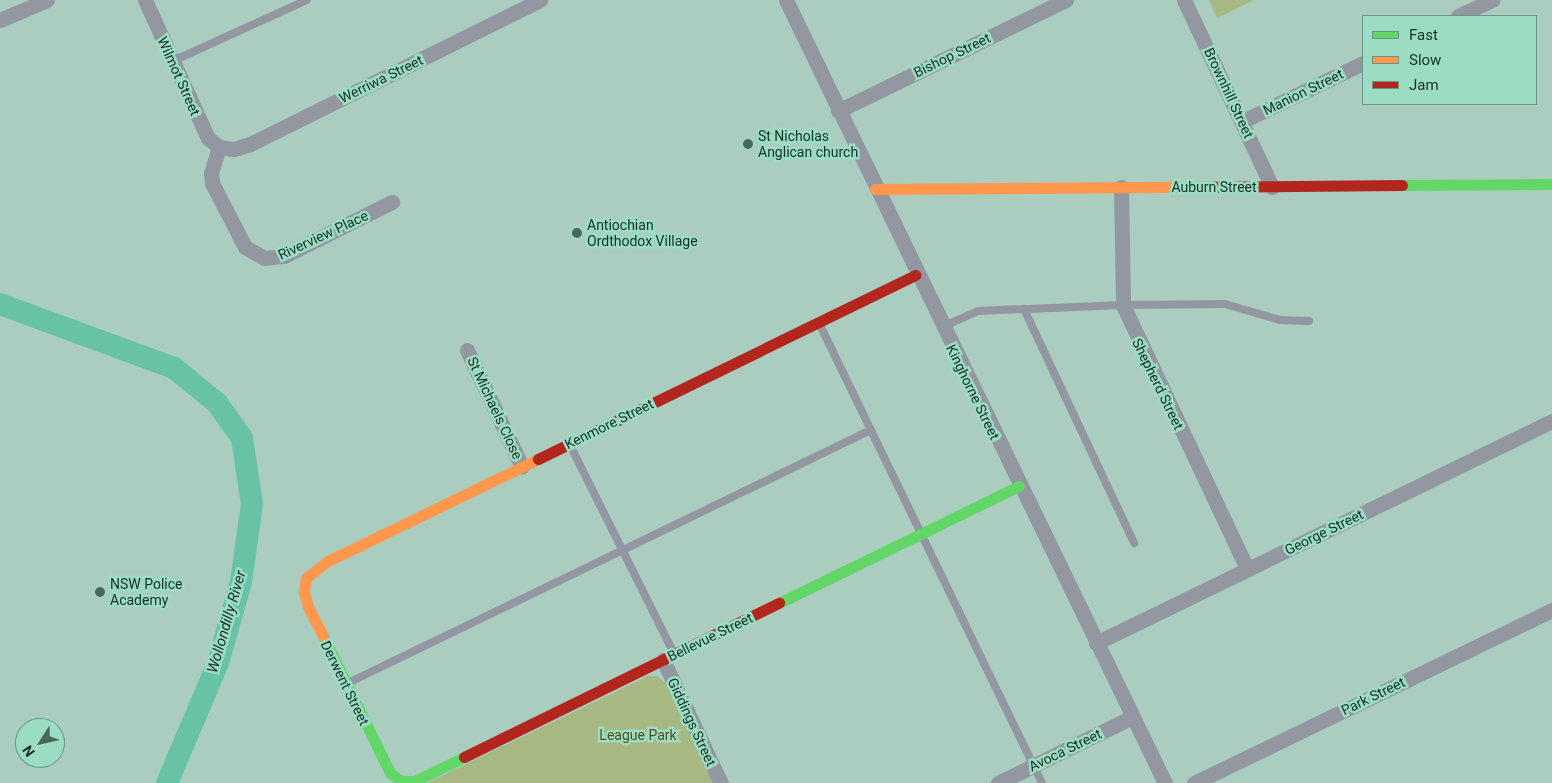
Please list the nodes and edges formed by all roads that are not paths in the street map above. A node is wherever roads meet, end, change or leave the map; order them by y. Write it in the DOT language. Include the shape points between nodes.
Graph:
graph roads {
  1 [pos="47,0"];
  2 [pos="145,0"];
  3 [pos="307,0"];
  4 [pos="540,0"];
  5 [pos="786,0"];
  6 [pos="1066,0"];
  7 [pos="1184,0"];
  8 [pos="1492,0"];
  9 [pos="1460,15"];
  10 [pos="0,20"];
  11 [pos="172,60"];
  12 [pos="1362,62"];
  13 [pos="838,111"];
  14 [pos="1243,121"];
  15 [pos="219,147"];
  16 [pos="1552,184"];
  17 [pos="1121,187"];
  18 [pos="1272,187"];
  19 [pos="875,189"];
  20 [pos="392,202"];
  21 [pos="916,275"];
  22 [pos="1123,305"];
  23 [pos="1024,309"];
  24 [pos="818,321"];
  25 [pos="1309,321"];
  26 [pos="942,328"];
  27 [pos="467,350"];
  28 [pos="1552,421"];
  29 [pos="871,430"];
  30 [pos="570,443"];
  31 [pos="522,466"];
  32 [pos="1019,486"];
  33 [pos="920,533"];
  34 [pos="1134,543"];
  35 [pos="622,548"];
  36 [pos="1247,568"];
  37 [pos="306,578"];
  38 [pos="1552,610"];
  39 [pos="1096,643"];
  40 [pos="669,657"];
  41 [pos="346,685"];
  42 [pos="1132,718"];
  43 [pos="1034,766"];
  44 [pos="404,782"];
  45 [pos="721,783"];
  46 [pos="998,783"];
  47 [pos="1042,783"];
  48 [pos="1165,783"];
  49 [pos="1194,783"];
  1 -- 10 [label="street"];
  2 -- 11 [label="street, Wilmot Street"];
  3 -- 11 [label="lane"];
  4 -- 15 [label="street, Werriwa Street" via="250,144 234,149"];
  5 -- 13 [label="street, Kinghorne Street"];
  6 -- 13 [label="street, Bishop Street"];
  7 -- 14 [label="street, Brownhill Street"];
  8 -- 9 [label="street"];
  11 -- 15 [label="street, Wilmot Street" via="204,131"];
  12 -- 14 [label="street, Manion Street"];
  13 -- 19 [label="street, Kinghorne Street"];
  14 -- 18 [label="street, Brownhill Street"];
  15 -- 20 [label="street, Riverview Place" via="211,173 212,183 241,241 257,256 271,259 284,256"];
  16 -- 18 [label="street, Auburn Street"];
  17 -- 18 [label="street, Auburn Street"];
  17 -- 19 [label="street, Auburn Street"];
  17 -- 22 [label="street, Shepherd Street"];
  19 -- 21 [label="street, Kinghorne Street"];
  21 -- 24 [label="street, Kenmore Street"];
  21 -- 26 [label="street, Kinghorne Street"];
  22 -- 23 [label="lane"];
  22 -- 25 [label="lane" via="1225,304 1280,320"];
  22 -- 36 [label="street, Shepherd Street"];
  23 -- 26 [label="lane" via="978,311"];
  23 -- 34 [label="lane"];
  24 -- 29 [label="lane"];
  24 -- 30 [label="street, Kenmore Street"];
  26 -- 32 [label="street, Kinghorne Street"];
  27 -- 31 [label="street, St Michaels Close"];
  28 -- 36 [label="street, George Street"];
  29 -- 33 [label="lane"];
  29 -- 35 [label="lane"];
  30 -- 31 [label="street, Kenmore Street"];
  30 -- 35 [label="lane"];
  31 -- 37 [label="street, Kenmore Street" via="328,561"];
  32 -- 33 [label="street, Bellevue Street"];
  32 -- 39 [label="street, Kinghorne Street"];
  33 -- 40 [label="street, Bellevue Street"];
  33 -- 43 [label="lane"];
  35 -- 40 [label="lane"];
  35 -- 41 [label="lane"];
  36 -- 39 [label="street, George Street"];
  37 -- 41 [label="street, Derwent Street" via="304,592 308,606"];
  38 -- 49 [label="street, Park Street"];
  39 -- 42 [label="street, Kinghorne Street"];
  40 -- 44 [label="street, Bellevue Street" via="428,775"];
  40 -- 45 [label="street, Giddings Street"];
  41 -- 44 [label="street, Derwent Street" via="390,773"];
  42 -- 43 [label="street, Avoca Street"];
  42 -- 48 [label="street, Kinghorne Street"];
  43 -- 46 [label="street, Avoca Street"];
  43 -- 47 [label="lane"];
}
